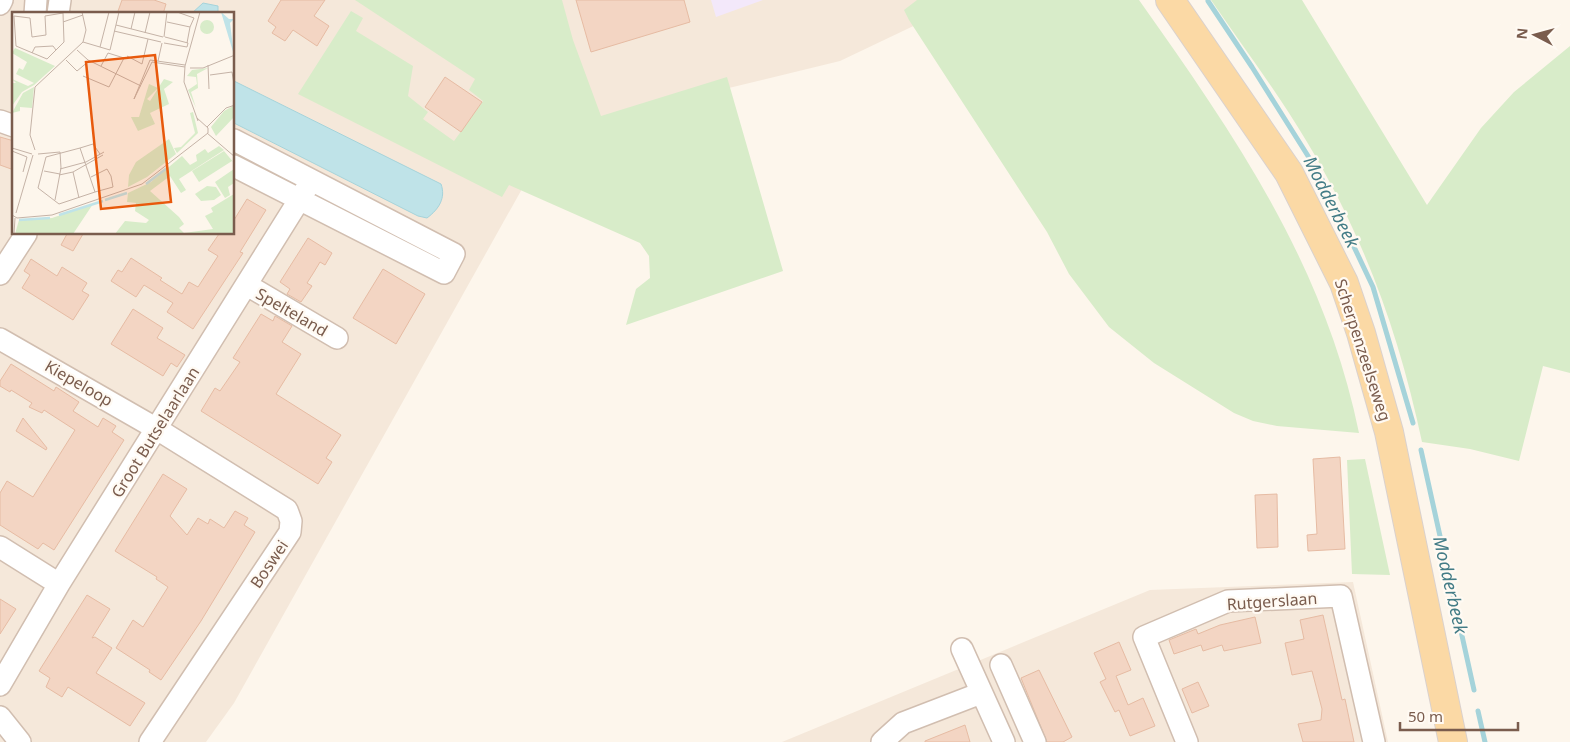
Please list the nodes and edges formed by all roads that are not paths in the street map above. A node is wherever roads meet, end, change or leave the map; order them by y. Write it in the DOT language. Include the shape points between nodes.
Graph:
graph roads {
  1 [pos="2,0"];
  2 [pos="1170,0"];
  3 [pos="0,4"];
  4 [pos="0,121"];
  5 [pos="12,125"];
  6 [pos="235,141"];
  7 [pos="235,167"];
  8 [pos="311,181"];
  9 [pos="300,200"];
  10 [pos="25,235"];
  11 [pos="0,274"];
  12 [pos="247,285"];
  13 [pos="337,338"];
  14 [pos="0,339"];
  15 [pos="157,429"];
  16 [pos="0,547"];
  17 [pos="59,584"];
  18 [pos="962,649"];
  19 [pos="1001,665"];
  20 [pos="0,685"];
  21 [pos="981,692"];
  22 [pos="0,717"];
  23 [pos="20,742"];
  24 [pos="150,742"];
  25 [pos="882,742"];
  26 [pos="1004,742"];
  27 [pos="1035,742"];
  28 [pos="1188,742"];
  29 [pos="1374,742"];
  30 [pos="1453,742"];
  1 -- 3 [label="street"];
  2 -- 30 [label="main road, Scherpenzeelseweg" via="1289,173 1344,283 1389,432"];
  4 -- 5 [label="street"];
  6 -- 8 [label="street"];
  7 -- 9 [label="street"];
  8 -- 9 [label="street, Groot Butselaarlaan"];
  8 -- 9 [label="street" via="454,254 444,273"];
  9 -- 12 [label="street, Groot Butselaarlaan"];
  10 -- 11 [label="street"];
  12 -- 13 [label="street, Spelteland"];
  12 -- 15 [label="street, Groot Butselaarlaan"];
  14 -- 15 [label="street, Kiepeloop"];
  15 -- 17 [label="street, Groot Butselaarlaan"];
  15 -- 24 [label="street, Boswei" via="288,510 291,521 290,532"];
  16 -- 17 [label="street"];
  17 -- 20 [label="street, Groot Butselaarlaan"];
  18 -- 21 [label="street"];
  19 -- 27 [label="street"];
  21 -- 25 [label="street" via="903,723"];
  21 -- 26 [label="street"];
  22 -- 23 [label="street"];
  28 -- 29 [label="street, Rutgerslaan" via="1144,637 1228,601 1341,596"];
}
